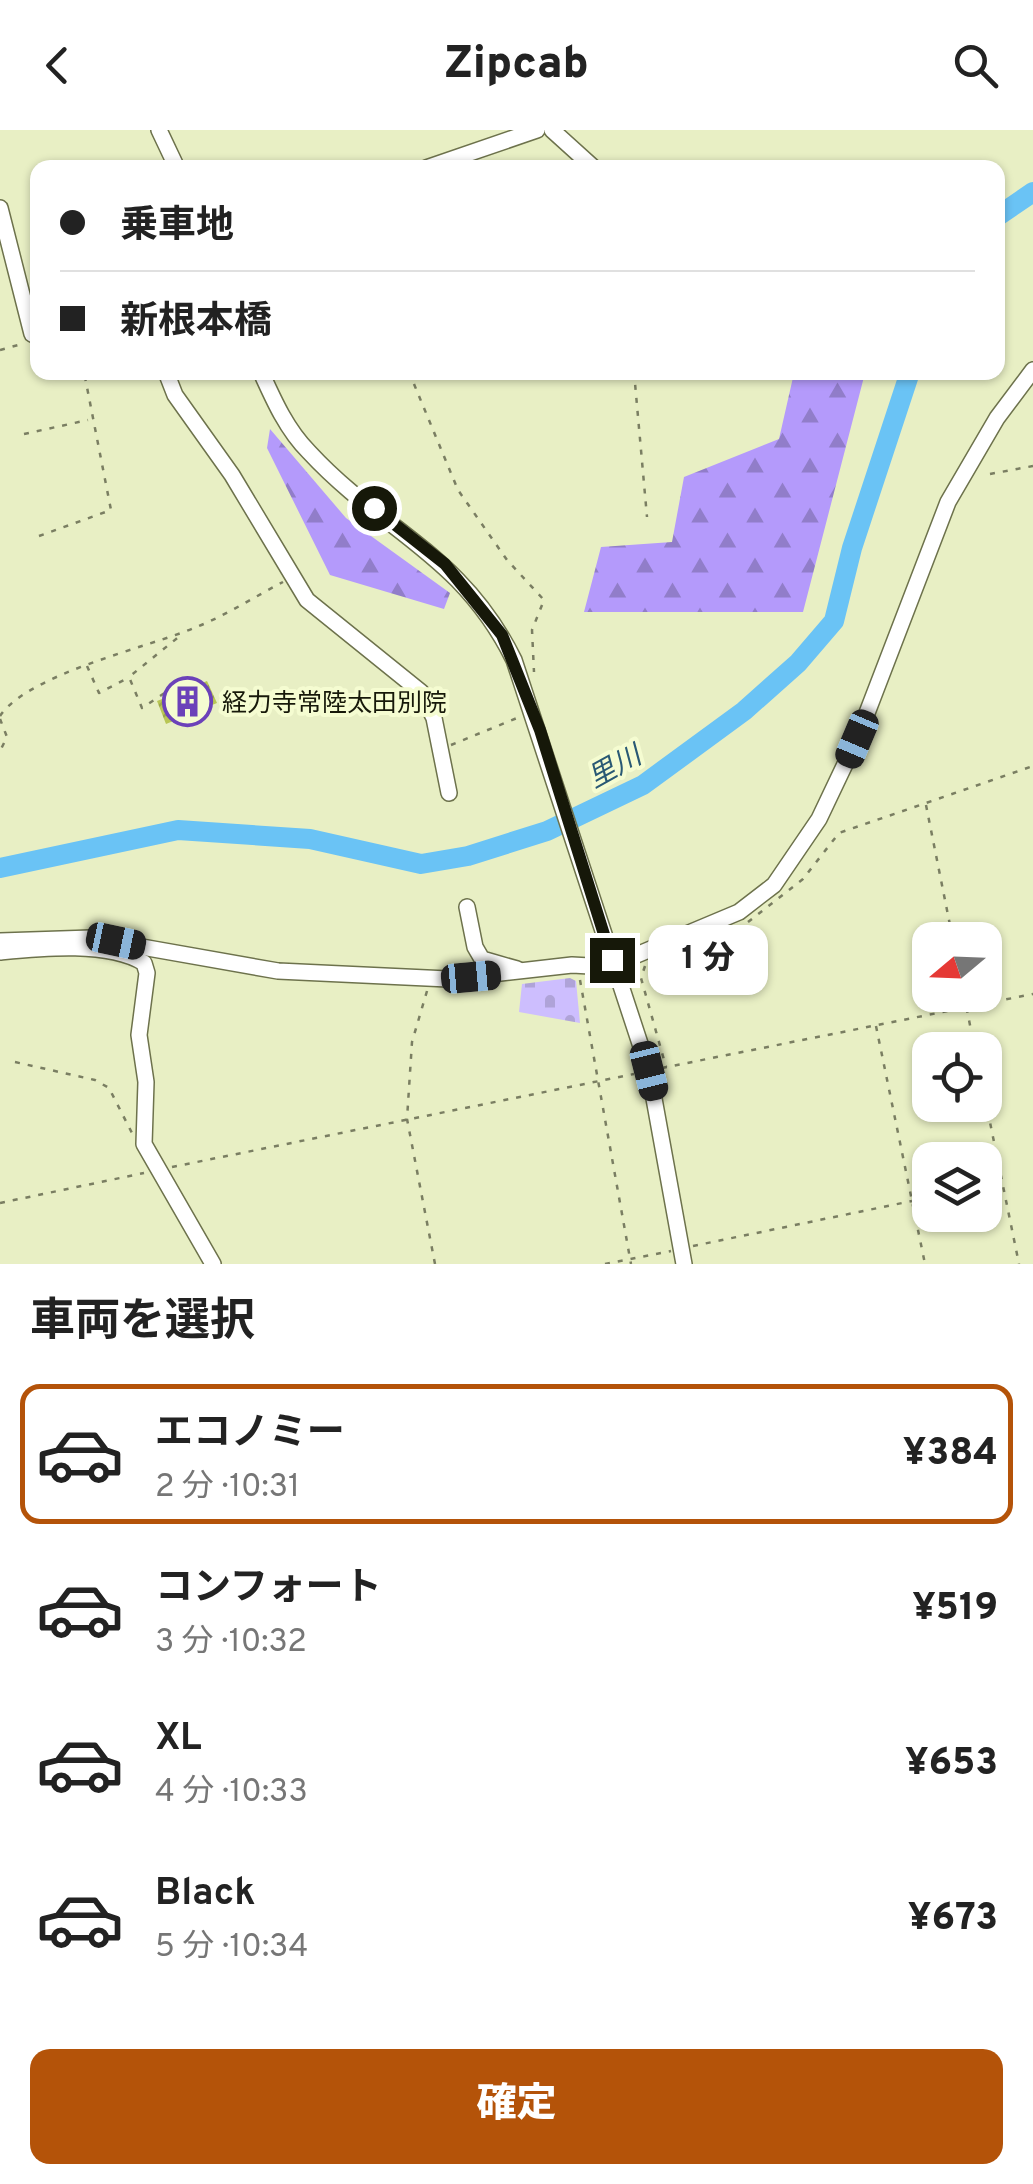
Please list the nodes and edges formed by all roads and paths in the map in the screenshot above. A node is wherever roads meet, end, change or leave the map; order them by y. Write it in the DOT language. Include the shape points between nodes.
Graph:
graph roads {
  1 [pos="159,130"];
  2 [pos="537,130"];
  3 [pos="552,130"];
  4 [pos="173,160"];
  5 [pos="449,160"];
  6 [pos="585,160"];
  7 [pos="0,208"];
  8 [pos="30,326"];
  9 [pos="30,341"];
  10 [pos="0,350"];
  11 [pos="1033,370"];
  12 [pos="85,380"];
  13 [pos="170,380"];
  14 [pos="265,380"];
  15 [pos="412,380"];
  16 [pos="635,380"];
  17 [pos="90,420"];
  18 [pos="24,434"];
  19 [pos="1033,466"];
  20 [pos="990,474"];
  21 [pos="647,518"];
  22 [pos="39,536"];
  23 [pos="294,576"];
  24 [pos="186,631"];
  25 [pos="87,665"];
  26 [pos="530,676"];
  27 [pos="129,677"];
  28 [pos="175,686"];
  29 [pos="534,711"];
  30 [pos="0,717"];
  31 [pos="440,749"];
  32 [pos="0,751"];
  33 [pos="1033,766"];
  34 [pos="449,793"];
  35 [pos="926,803"];
  36 [pos="467,907"];
  37 [pos="949,922"];
  38 [pos="97,939"];
  39 [pos="0,941"];
  40 [pos="0,952"];
  41 [pos="674,953"];
  42 [pos="134,957"];
  43 [pos="613,962"];
  44 [pos="649,962"];
  45 [pos="522,971"];
  46 [pos="573,974"];
  47 [pos="448,979"];
  48 [pos="1033,994"];
  49 [pos="1002,1000"];
  50 [pos="941,1012"];
  51 [pos="876,1025"];
  52 [pos="15,1062"];
  53 [pos="666,1067"];
  54 [pos="649,1071"];
  55 [pos="595,1081"];
  56 [pos="407,1119"];
  57 [pos="990,1122"];
  58 [pos="144,1144"];
  59 [pos="159,1170"];
  60 [pos="912,1202"];
  61 [pos="0,1203"];
  62 [pos="918,1232"];
  63 [pos="684,1256"];
  64 [pos="630,1262"];
  65 [pos="214,1264"];
  66 [pos="435,1264"];
  67 [pos="605,1264"];
  68 [pos="925,1264"];
  69 [pos="1020,1264"];
  1 -- 4 [label="street"];
  2 -- 5 [label="street"];
  3 -- 6 [label="street"];
  7 -- 8 [label="street"];
  9 -- 10 [label="path"];
  11 -- 43 [label="street" via="948,502 843,772 784,872 726,919"];
  12 -- 17 [label="path"];
  13 -- 23 [label="street"];
  14 -- 29 [label="street" via="306,450 445,564 478,600 502,635"];
  15 -- 26 [label="path" via="458,490 544,600 532,630"];
  16 -- 21 [label="path"];
  17 -- 18 [label="path"];
  17 -- 22 [label="path" via="111,510"];
  19 -- 20 [label="path"];
  23 -- 24 [label="path"];
  23 -- 31 [label="street" via="307,600 421,692"];
  24 -- 25 [label="path"];
  24 -- 27 [label="path"];
  25 -- 27 [label="path" via="98,693"];
  25 -- 30 [label="path" via="12,703"];
  27 -- 28 [label="path" via="142,708"];
  29 -- 31 [label="path"];
  29 -- 43 [label="street"];
  30 -- 32 [label="path" via="7,737"];
  31 -- 34 [label="street"];
  33 -- 35 [label="path"];
  35 -- 37 [label="path"];
  35 -- 41 [label="path" via="840,834 768,908"];
  36 -- 45 [label="street" via="482,958"];
  38 -- 39 [label="street"];
  38 -- 42 [label="street"];
  38 -- 47 [label="street" via="278,972"];
  40 -- 42 [label="street"];
  42 -- 58 [label="street" via="147,973 139,1034"];
  43 -- 45 [label="street"];
  43 -- 54 [label="street"];
  44 -- 53 [label="path" via="641,978"];
  45 -- 47 [label="street"];
  46 -- 55 [label="path" via="582,988"];
  47 -- 56 [label="path" via="428,989 417,1024"];
  48 -- 49 [label="path"];
  50 -- 51 [label="path"];
  51 -- 53 [label="path"];
  51 -- 60 [label="path"];
  52 -- 58 [label="path" via="109,1088 119,1114"];
  53 -- 54 [label="path"];
  54 -- 55 [label="path"];
  54 -- 63 [label="street"];
  55 -- 56 [label="path"];
  55 -- 64 [label="path"];
  56 -- 59 [label="path"];
  56 -- 66 [label="path"];
  57 -- 69 [label="path"];
  58 -- 59 [label="street"];
  59 -- 61 [label="path"];
  59 -- 65 [label="street"];
  60 -- 63 [label="path"];
  62 -- 68 [label="path"];
  63 -- 64 [label="path"];
  64 -- 67 [label="path"];
}
